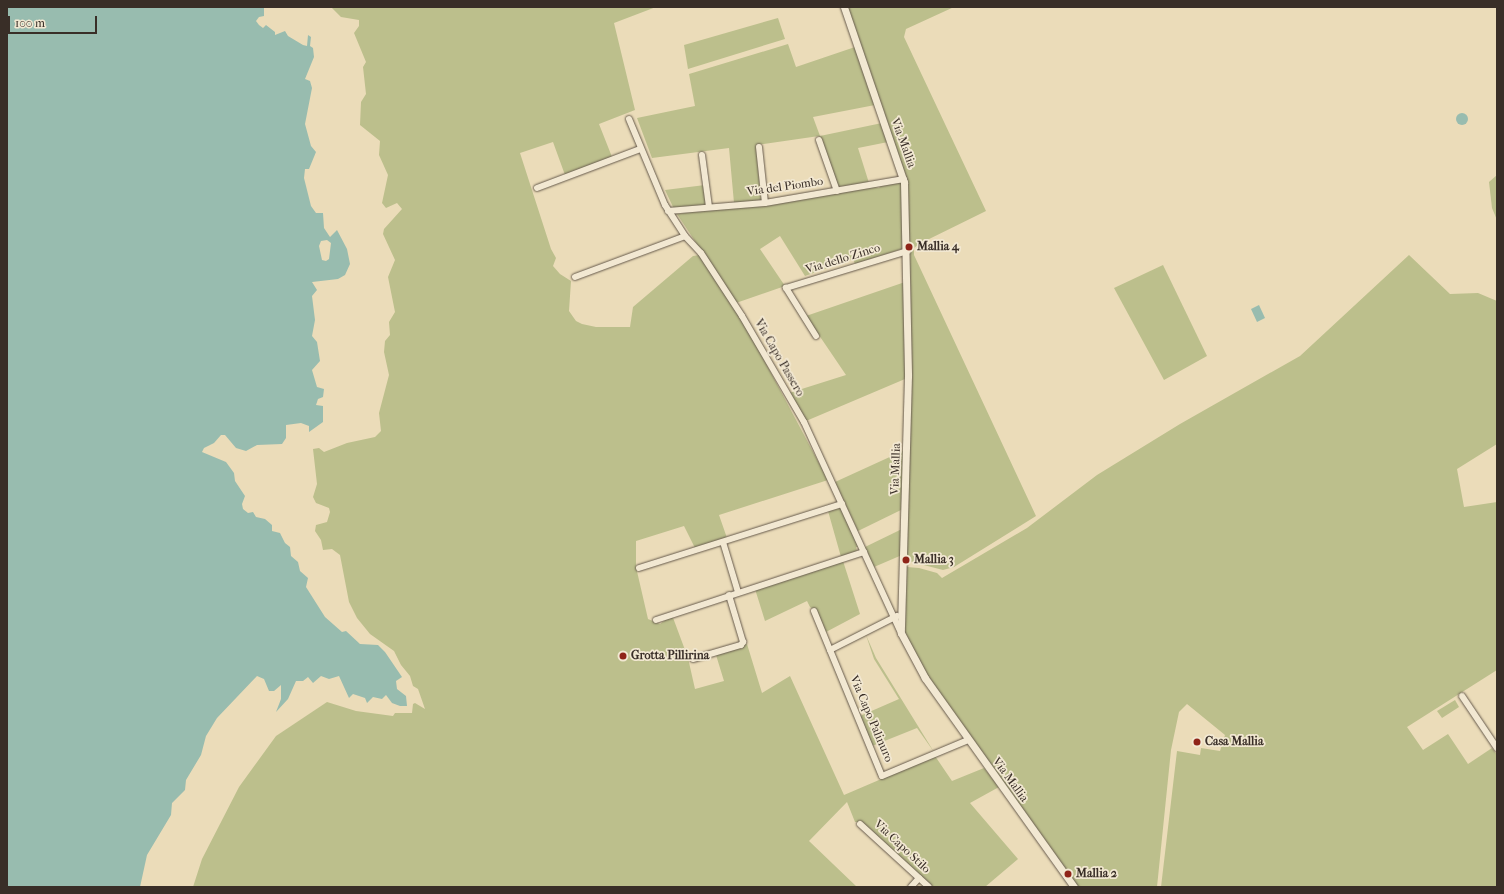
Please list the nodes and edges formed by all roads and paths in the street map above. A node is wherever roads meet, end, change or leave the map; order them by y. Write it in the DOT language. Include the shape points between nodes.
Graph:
graph roads {
  1 [pos="844,7"];
  2 [pos="629,119"];
  3 [pos="819,140"];
  4 [pos="759,147"];
  5 [pos="640,149"];
  6 [pos="702,154"];
  7 [pos="904,179"];
  8 [pos="537,188"];
  9 [pos="837,191"];
  10 [pos="765,202"];
  11 [pos="709,207"];
  12 [pos="668,211"];
  13 [pos="685,236"];
  14 [pos="908,251"];
  15 [pos="575,277"];
  16 [pos="816,336"];
  17 [pos="842,504"];
  18 [pos="723,542"];
  19 [pos="864,552"];
  20 [pos="639,568"];
  21 [pos="738,592"];
  22 [pos="728,595"];
  23 [pos="814,611"];
  24 [pos="902,613"];
  25 [pos="893,618"];
  26 [pos="656,620"];
  27 [pos="901,633"];
  28 [pos="830,650"];
  29 [pos="693,660"];
  30 [pos="1462,696"];
  31 [pos="968,740"];
  32 [pos="1497,748"];
  33 [pos="860,824"];
  34 [pos="919,878"];
  35 [pos="911,887"];
  36 [pos="929,887"];
  37 [pos="1074,887"];
  1 -- 7 [label="street, Via Mallia"];
  2 -- 5 [label="street, Via Capo Passero"];
  3 -- 9 [label="street"];
  4 -- 10 [label="street"];
  5 -- 8 [label="street"];
  5 -- 12 [label="street, Via Capo Passero"];
  6 -- 11 [label="street"];
  7 -- 9 [label="street, Via del Piombo"];
  7 -- 14 [label="street, Via Mallia"];
  9 -- 10 [label="street, Via del Piombo"];
  10 -- 11 [label="street, Via del Piombo"];
  11 -- 12 [label="street, Via del Piombo"];
  12 -- 13 [label="street, Via Capo Passero"];
  13 -- 15 [label="street"];
  13 -- 17 [label="street, Via Capo Passero" via="701,253 742,316 804,422"];
  14 -- 16 [label="street, Via dello Zinco" via="786,290"];
  14 -- 24 [label="street, Via Mallia" via="908,448"];
  17 -- 18 [label="street"];
  17 -- 19 [label="street, Via Capo Passero"];
  18 -- 20 [label="street"];
  18 -- 21 [label="street"];
  19 -- 21 [label="street"];
  19 -- 25 [label="street, Via Capo Passero"];
  21 -- 22 [label="street"];
  22 -- 26 [label="street"];
  22 -- 29 [label="street" via="743,642 741,645"];
  23 -- 28 [label="street"];
  24 -- 25 [label="street"];
  24 -- 27 [label="street, Via Mallia"];
  25 -- 27 [label="street, Via Capo Passero"];
  25 -- 28 [label="street"];
  27 -- 31 [label="street, Via Mallia" via="925,678"];
  28 -- 31 [label="street, Via Capo Palinuro" via="882,776"];
  30 -- 32 [label="street"];
  31 -- 37 [label="street, Via Mallia"];
  33 -- 34 [label="street, Via Capo Stilo"];
  34 -- 35 [label="street"];
  34 -- 36 [label="street, Via Capo Stilo"];
}
